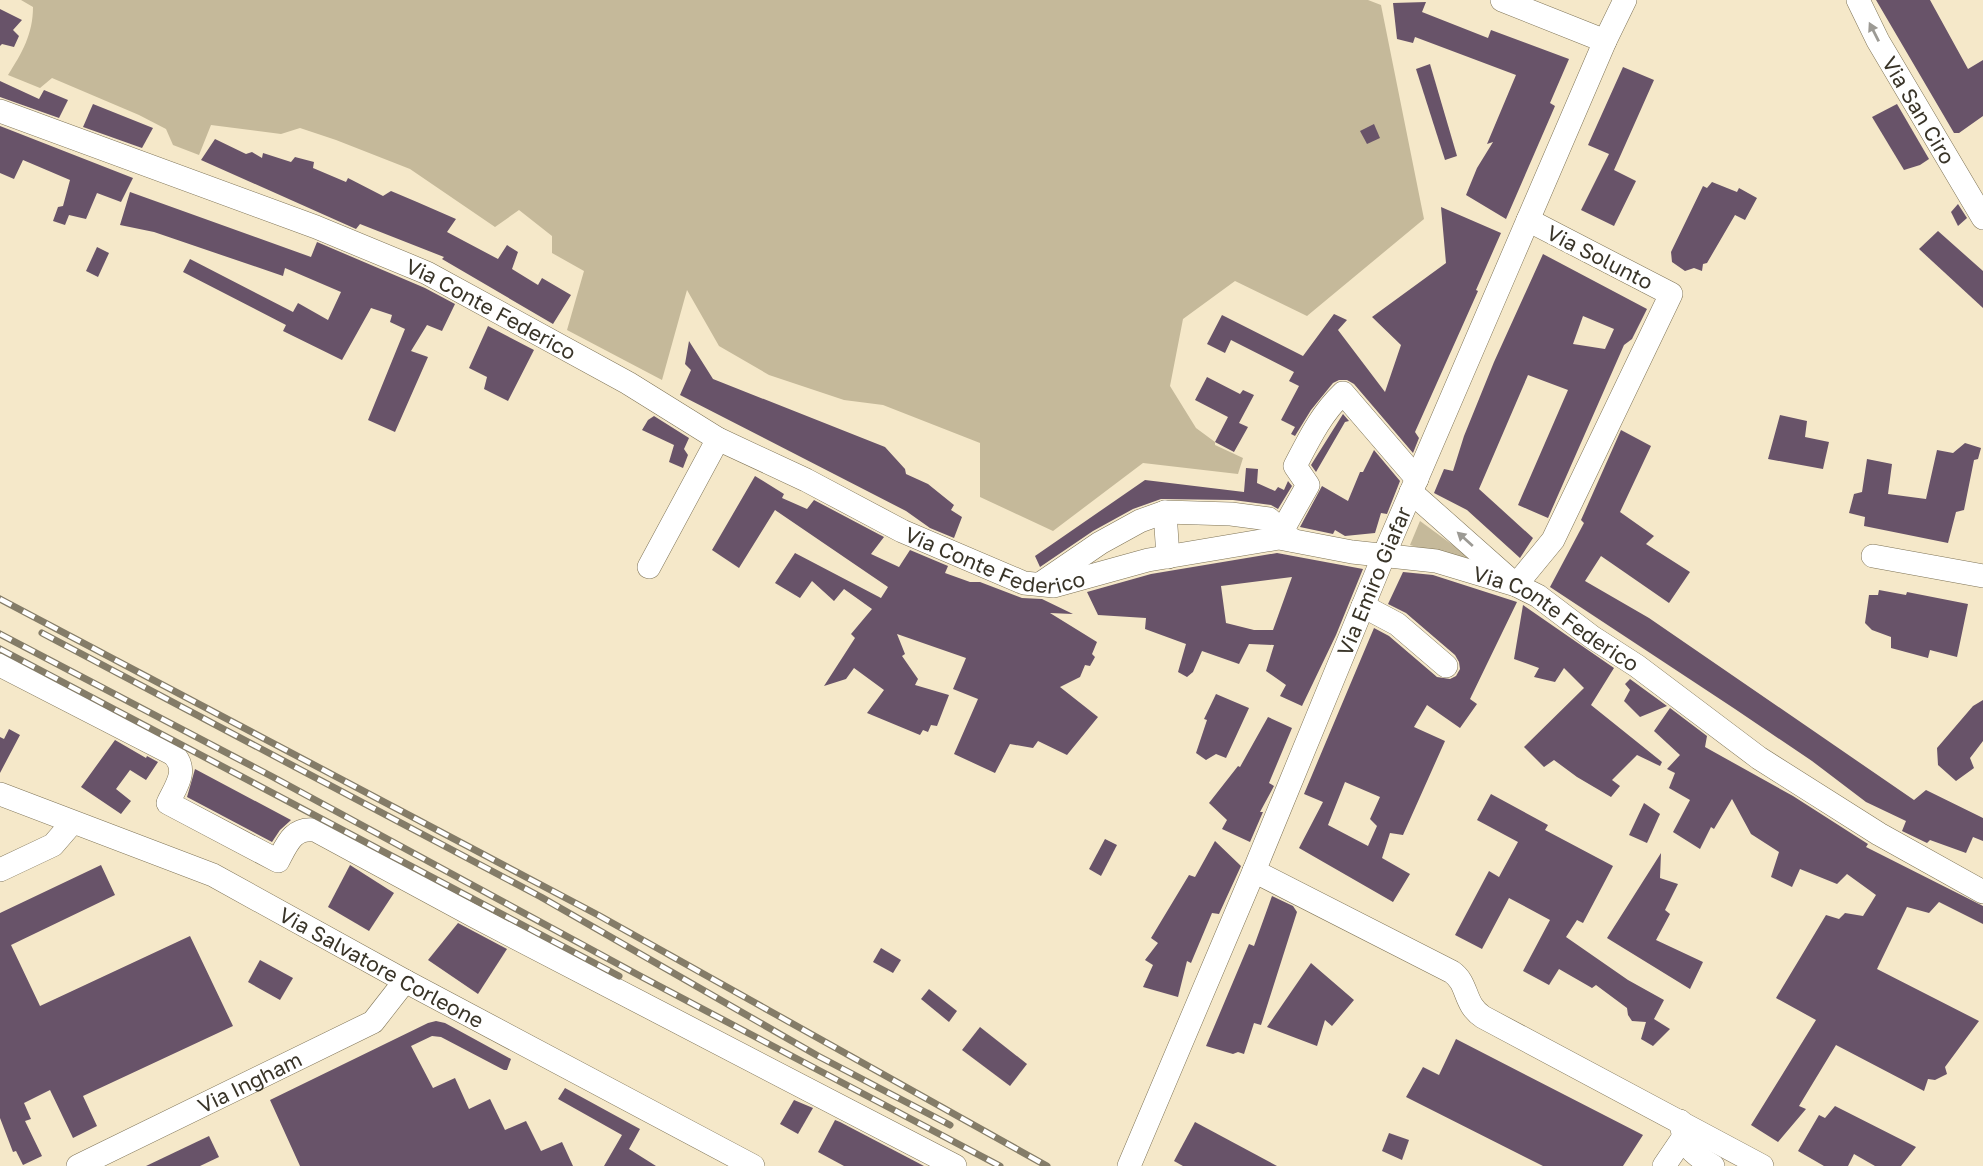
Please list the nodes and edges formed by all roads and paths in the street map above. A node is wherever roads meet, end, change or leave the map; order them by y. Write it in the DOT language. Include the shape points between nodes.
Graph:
graph roads {
  1 [pos="1502,0"];
  2 [pos="1625,0"];
  3 [pos="1858,0"];
  4 [pos="1605,41"];
  5 [pos="0,111"];
  6 [pos="1983,218"];
  7 [pos="1528,220"];
  8 [pos="718,439"];
  9 [pos="1414,485"];
  10 [pos="1165,512"];
  11 [pos="1285,534"];
  12 [pos="1384,555"];
  13 [pos="1873,556"];
  14 [pos="1168,557"];
  15 [pos="649,567"];
  16 [pos="1983,576"];
  17 [pos="1039,585"];
  18 [pos="1516,585"];
  19 [pos="1363,606"];
  20 [pos="0,665"];
  21 [pos="1446,666"];
  22 [pos="0,794"];
  23 [pos="72,823"];
  24 [pos="0,870"];
  25 [pos="1254,871"];
  26 [pos="1983,891"];
  27 [pos="405,981"];
  28 [pos="1681,1129"];
  29 [pos="78,1166"];
  30 [pos="753,1166"];
  31 [pos="955,1166"];
  32 [pos="1129,1166"];
  33 [pos="1664,1166"];
  34 [pos="1713,1166"];
  35 [pos="1762,1166"];
  1 -- 4 [label="street"];
  2 -- 4 [label="street, Via Emiro Giafar"];
  6 -- 3 [label="street, Via San Ciro, one-way"];
  4 -- 7 [label="street, Via Emiro Giafar"];
  5 -- 8 [label="street, Via Conte Federico" via="316,227 426,273 628,383"];
  7 -- 9 [label="street, Via Emiro Giafar"];
  7 -- 18 [label="street, Via Solunto" via="1671,294 1553,540"];
  8 -- 15 [label="street"];
  8 -- 17 [label="street, Via Conte Federico" via="902,531 1024,583"];
  9 -- 11 [label="street" via="1343,393 1328,407 1295,466 1308,485"];
  9 -- 12 [label="street, Via Emiro Giafar"];
  18 -- 9 [label="street, one-way"];
  10 -- 11 [label="street" via="1269,519"];
  10 -- 14 [label="street"];
  10 -- 17 [label="street" via="1100,543"];
  11 -- 12 [label="street, Via Conte Federico" via="1352,552"];
  11 -- 14 [label="street, Via Conte Federico"];
  12 -- 18 [label="street, Via Conte Federico" via="1436,561"];
  12 -- 19 [label="street, Via Emiro Giafar"];
  13 -- 16 [label="street"];
  14 -- 17 [label="street, Via Conte Federico" via="1054,586"];
  18 -- 26 [label="street, Via Conte Federico" via="1637,666 1759,758 1879,834"];
  19 -- 21 [label="street" via="1397,624"];
  19 -- 25 [label="street, Via Emiro Giafar"];
  20 -- 31 [label="street" via="173,754 182,770 168,803 278,861 293,835 315,830"];
  22 -- 23 [label="street, Via Salvatore Corleone"];
  23 -- 24 [label="street" via="53,845"];
  23 -- 27 [label="street, Via Salvatore Corleone" via="213,875"];
  25 -- 28 [label="street" via="1452,972 1478,1013"];
  25 -- 32 [label="street, Via Emiro Giafar"];
  27 -- 29 [label="street, Via Ingham" via="373,1023"];
  27 -- 30 [label="street, Via Salvatore Corleone"];
  28 -- 33 [label="street"];
  28 -- 34 [label="street" via="1690,1152"];
  28 -- 35 [label="street"];
}
